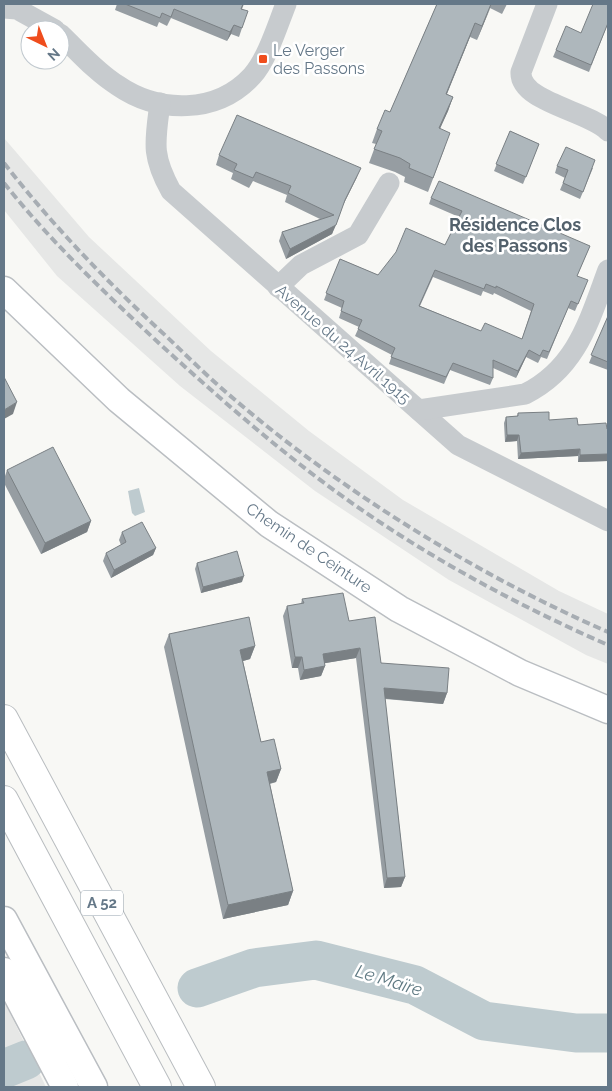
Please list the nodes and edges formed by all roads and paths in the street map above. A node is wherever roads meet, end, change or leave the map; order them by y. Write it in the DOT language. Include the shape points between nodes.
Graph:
graph roads {
  1 [pos="286,4"];
  2 [pos="548,4"];
  3 [pos="4,8"];
  4 [pos="38,20"];
  5 [pos="70,43"];
  6 [pos="160,103"];
  7 [pos="608,131"];
  8 [pos="389,183"];
  9 [pos="608,270"];
  10 [pos="278,287"];
  11 [pos="4,290"];
  12 [pos="419,410"];
  13 [pos="606,519"];
  14 [pos="608,710"];
  15 [pos="4,719"];
  16 [pos="4,800"];
  17 [pos="4,920"];
  18 [pos="4,971"];
  19 [pos="65,1087"];
  20 [pos="94,1087"];
  21 [pos="158,1087"];
  22 [pos="202,1087"];
  1 -- 6 [label="street" via="253,76 225,98 187,107"];
  2 -- 7 [label="street" via="520,78 529,92 592,119"];
  3 -- 4 [label="street" via="17,8"];
  5 -- 6 [label="street" via="116,85 142,99"];
  6 -- 10 [label="street, Avenue du 24 Avril 1915" via="155,144 159,169 171,191"];
  8 -- 10 [label="street" via="358,235 301,265"];
  9 -- 12 [label="street" via="570,359 538,387 525,394"];
  10 -- 12 [label="street, Avenue du 24 Avril 1915"];
  11 -- 14 [label="main road, Chemin de Ceinture" via="119,400 269,524 399,609 520,673"];
  12 -- 13 [label="street, Avenue du 24 Avril 1915" via="458,446"];
  15 -- 22 [label="highway, A 52"];
  16 -- 21 [label="highway, A 52"];
  17 -- 20 [label="main road"];
  18 -- 19 [label="main road"];
}
